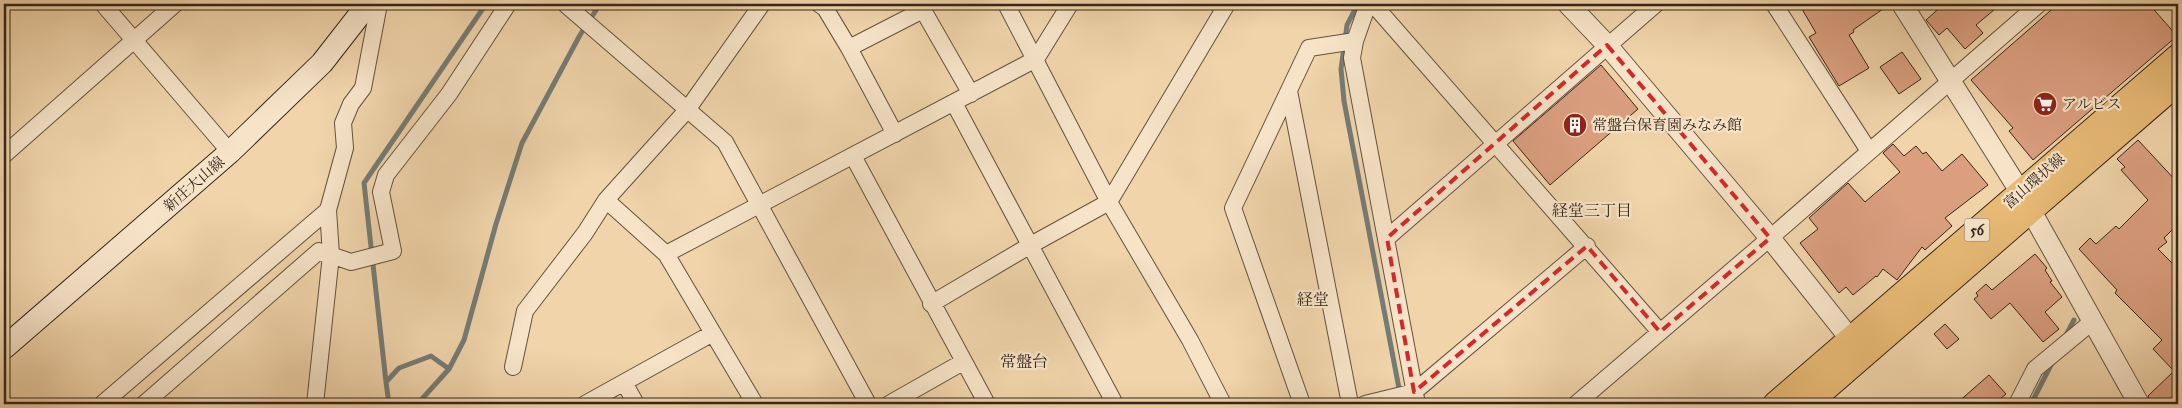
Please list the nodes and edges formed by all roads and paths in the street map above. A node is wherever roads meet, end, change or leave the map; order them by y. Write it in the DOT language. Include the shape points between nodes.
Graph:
graph roads {
  1 [pos="103,4"];
  2 [pos="175,4"];
  3 [pos="368,4"];
  4 [pos="379,4"];
  5 [pos="508,4"];
  6 [pos="565,4"];
  7 [pos="762,4"];
  8 [pos="819,4"];
  9 [pos="1006,4"];
  10 [pos="1070,4"];
  11 [pos="1227,4"];
  12 [pos="1368,4"];
  13 [pos="1373,4"];
  14 [pos="1568,4"];
  15 [pos="1656,4"];
  16 [pos="1774,4"];
  17 [pos="1902,4"];
  18 [pos="2038,4"];
  19 [pos="134,40"];
  20 [pos="1355,41"];
  21 [pos="1607,45"];
  22 [pos="849,48"];
  23 [pos="2178,57"];
  24 [pos="1036,59"];
  25 [pos="1949,80"];
  26 [pos="2178,82"];
  27 [pos="1289,91"];
  28 [pos="971,94"];
  29 [pos="954,103"];
  30 [pos="687,110"];
  31 [pos="895,134"];
  32 [pos="1496,145"];
  33 [pos="1869,151"];
  34 [pos="230,152"];
  35 [pos="4,155"];
  36 [pos="853,156"];
  37 [pos="606,200"];
  38 [pos="2026,201"];
  39 [pos="1109,202"];
  40 [pos="758,206"];
  41 [pos="328,210"];
  42 [pos="1387,238"];
  43 [pos="1770,238"];
  44 [pos="1029,246"];
  45 [pos="1586,246"];
  46 [pos="666,254"];
  47 [pos="331,255"];
  48 [pos="931,304"];
  49 [pos="2093,321"];
  50 [pos="1660,332"];
  51 [pos="713,333"];
  52 [pos="1857,347"];
  53 [pos="4,348"];
  54 [pos="963,362"];
  55 [pos="513,367"];
  56 [pos="625,384"];
  57 [pos="1415,398"];
  58 [pos="102,404"];
  59 [pos="144,404"];
  60 [pos="315,404"];
  61 [pos="585,404"];
  62 [pos="636,404"];
  63 [pos="756,404"];
  64 [pos="868,404"];
  65 [pos="889,404"];
  66 [pos="986,404"];
  67 [pos="1115,404"];
  68 [pos="1223,404"];
  69 [pos="1302,404"];
  70 [pos="1350,404"];
  71 [pos="1365,404"];
  72 [pos="1576,404"];
  73 [pos="1776,404"];
  74 [pos="1807,404"];
  75 [pos="2017,404"];
  76 [pos="2138,404"];
  1 -- 19 [label="street"];
  2 -- 19 [label="street"];
  3 -- 34 [label="main road, 新庄大山線" via="322,63"];
  4 -- 41 [label="street" via="363,88 350,104 343,123 345,148"];
  5 -- 47 [label="street" via="448,94 386,175 381,192 393,251 351,262"];
  6 -- 30 [label="street"];
  7 -- 30 [label="street"];
  8 -- 22 [label="street" via="825,8"];
  9 -- 24 [label="street"];
  10 -- 24 [label="street"];
  11 -- 39 [label="street"];
  12 -- 20 [label="street"];
  13 -- 32 [label="street"];
  14 -- 21 [label="street"];
  15 -- 21 [label="street"];
  16 -- 33 [label="street"];
  17 -- 25 [label="street"];
  18 -- 25 [label="street"];
  19 -- 34 [label="street"];
  19 -- 35 [label="street"];
  20 -- 27 [label="street" via="1309,48"];
  20 -- 42 [label="street" via="1352,58 1357,91"];
  21 -- 32 [label="street"];
  21 -- 43 [label="street"];
  22 -- 28 [label="street" via="923,10"];
  22 -- 31 [label="street"];
  23 -- 38 [label="main road, 富山環状線 / 56"];
  24 -- 28 [label="street"];
  24 -- 39 [label="street"];
  25 -- 33 [label="street"];
  25 -- 38 [label="street"];
  26 -- 38 [label="main road, 富山環状線 / 56"];
  27 -- 69 [label="street" via="1233,208"];
  27 -- 70 [label="street"];
  28 -- 29 [label="street"];
  29 -- 31 [label="street"];
  29 -- 44 [label="street"];
  30 -- 37 [label="street"];
  30 -- 40 [label="street" via="725,142"];
  31 -- 36 [label="street"];
  32 -- 42 [label="street"];
  32 -- 45 [label="street"];
  33 -- 43 [label="street"];
  34 -- 53 [label="main road, 新庄大山線"];
  36 -- 40 [label="street"];
  36 -- 48 [label="street"];
  37 -- 46 [label="street"];
  37 -- 55 [label="street" via="525,311"];
  38 -- 49 [label="street"];
  38 -- 52 [label="main road, 富山環状線 / 56"];
  39 -- 44 [label="street"];
  39 -- 68 [label="street" via="1190,340"];
  40 -- 46 [label="street"];
  40 -- 64 [label="street"];
  41 -- 47 [label="street"];
  41 -- 58 [label="street"];
  42 -- 57 [label="street"];
  43 -- 50 [label="street"];
  43 -- 52 [label="street"];
  44 -- 48 [label="street"];
  44 -- 67 [label="street"];
  45 -- 50 [label="street"];
  45 -- 57 [label="street"];
  46 -- 51 [label="street"];
  47 -- 59 [label="street" via="319,251"];
  47 -- 60 [label="street"];
  48 -- 54 [label="street"];
  49 -- 75 [label="street" via="2035,369"];
  49 -- 76 [label="street"];
  50 -- 72 [label="street"];
  51 -- 56 [label="street"];
  51 -- 63 [label="street"];
  52 -- 73 [label="main road, 富山環状線 / 56"];
  52 -- 74 [label="main road, 富山環状線 / 56"];
  54 -- 65 [label="street"];
  54 -- 66 [label="street"];
  56 -- 61 [label="street"];
  56 -- 62 [label="street"];
  57 -- 71 [label="street"];
}
